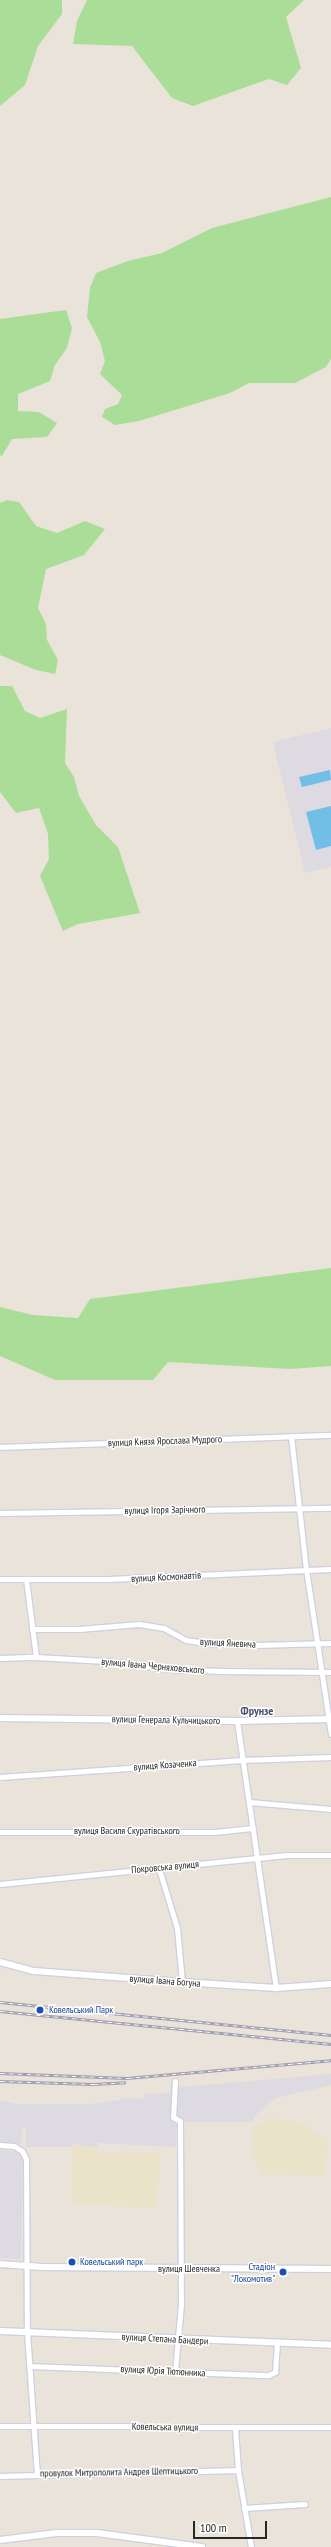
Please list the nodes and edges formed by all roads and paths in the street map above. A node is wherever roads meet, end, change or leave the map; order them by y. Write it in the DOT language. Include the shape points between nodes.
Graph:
graph roads {
  1 [pos="331,1435"];
  2 [pos="291,1436"];
  3 [pos="0,1447"];
  4 [pos="297,1508"];
  5 [pos="331,1508"];
  6 [pos="0,1513"];
  7 [pos="306,1569"];
  8 [pos="331,1569"];
  9 [pos="0,1579"];
  10 [pos="26,1579"];
  11 [pos="32,1629"];
  12 [pos="317,1643"];
  13 [pos="331,1643"];
  14 [pos="36,1657"];
  15 [pos="0,1658"];
  16 [pos="321,1672"];
  17 [pos="331,1672"];
  18 [pos="0,1718"];
  19 [pos="330,1719"];
  20 [pos="237,1721"];
  21 [pos="331,1734"];
  22 [pos="331,1757"];
  23 [pos="242,1760"];
  24 [pos="0,1777"];
  25 [pos="249,1802"];
  26 [pos="331,1808"];
  27 [pos="253,1828"];
  28 [pos="0,1832"];
  29 [pos="331,1855"];
  30 [pos="258,1859"];
  31 [pos="159,1869"];
  32 [pos="0,1884"];
  33 [pos="0,1962"];
  34 [pos="182,1982"];
  35 [pos="331,1984"];
  36 [pos="276,1988"];
  37 [pos="175,2081"];
  38 [pos="0,2145"];
  39 [pos="0,2264"];
  40 [pos="26,2266"];
  41 [pos="180,2269"];
  42 [pos="331,2269"];
  43 [pos="0,2330"];
  44 [pos="27,2332"];
  45 [pos="176,2340"];
  46 [pos="277,2342"];
  47 [pos="331,2345"];
  48 [pos="30,2366"];
  49 [pos="175,2371"];
  50 [pos="35,2425"];
  51 [pos="0,2426"];
  52 [pos="331,2427"];
  53 [pos="234,2428"];
  54 [pos="238,2470"];
  55 [pos="37,2474"];
  56 [pos="0,2476"];
  57 [pos="305,2504"];
  58 [pos="244,2508"];
  59 [pos="0,2540"];
  60 [pos="153,2544"];
  61 [pos="202,2547"];
  62 [pos="251,2547"];
  1 -- 2 [label="street, вулиця Князя Ярослава Мудрого"];
  2 -- 3 [label="street, вулиця Князя Ярослава Мудрого"];
  2 -- 4 [label="street"];
  4 -- 5 [label="street, вулиця Ігоря Зарічного"];
  4 -- 6 [label="street, вулиця Ігоря Зарічного"];
  4 -- 7 [label="street"];
  7 -- 8 [label="street, вулиця Космонавтів"];
  7 -- 10 [label="street, вулиця Космонавтів" via="108,1580"];
  7 -- 12 [label="street"];
  9 -- 10 [label="street, вулиця Космонавтів"];
  10 -- 11 [label="street"];
  11 -- 12 [label="street, вулиця Яневича" via="79,1629 139,1624 164,1628 186,1640 204,1643"];
  11 -- 14 [label="street"];
  12 -- 13 [label="street, вулиця Яневича"];
  12 -- 16 [label="street"];
  14 -- 15 [label="street, вулиця Івана Черняховського"];
  14 -- 16 [label="street, вулиця Івана Черняховського" via="104,1661 171,1669"];
  16 -- 17 [label="street, вулиця Івана Черняховського"];
  16 -- 19 [label="street"];
  18 -- 20 [label="street, вулиця Генерала Кульчицького"];
  19 -- 20 [label="street, вулиця Генерала Кульчицького"];
  19 -- 21 [label="street"];
  20 -- 23 [label="street"];
  22 -- 23 [label="street, вулиця Козаченка"];
  23 -- 24 [label="street, вулиця Козаченка"];
  23 -- 25 [label="street"];
  25 -- 26 [label="street"];
  25 -- 27 [label="street"];
  27 -- 28 [label="street, вулиця Василя Скуратівського" via="214,1832"];
  27 -- 30 [label="street"];
  29 -- 30 [label="street, Покровська вулиця"];
  30 -- 31 [label="street, Покровська вулиця"];
  30 -- 36 [label="street"];
  31 -- 32 [label="street, Покровська вулиця"];
  31 -- 34 [label="street" via="177,1928"];
  33 -- 34 [label="street, вулиця Івана Богуна" via="34,1971"];
  34 -- 36 [label="street, вулиця Івана Богуна"];
  35 -- 36 [label="street, вулиця Івана Богуна"];
  37 -- 41 [label="street" via="173,2117 180,2121"];
  38 -- 40 [label="street" via="14,2146 22,2151 26,2158"];
  39 -- 40 [label="street, вулиця Шевченка"];
  40 -- 41 [label="street, вулиця Шевченка"];
  40 -- 44 [label="street"];
  41 -- 42 [label="street, вулиця Шевченка"];
  41 -- 45 [label="street" via="181,2304"];
  43 -- 44 [label="street, вулиця Степана Бандери"];
  44 -- 45 [label="street, вулиця Степана Бандери"];
  44 -- 48 [label="street"];
  45 -- 46 [label="street, вулиця Степана Бандери"];
  45 -- 49 [label="street"];
  46 -- 47 [label="street, вулиця Степана Бандери"];
  46 -- 49 [label="street, вулиця Юрія Тютюнника" via="276,2372 269,2375"];
  48 -- 49 [label="street, вулиця Юрія Тютюнника"];
  48 -- 50 [label="street"];
  50 -- 51 [label="street, Ковельська вулиця"];
  50 -- 53 [label="street, Ковельська вулиця"];
  50 -- 55 [label="street"];
  52 -- 53 [label="street, Ковельська вулиця"];
  53 -- 54 [label="street"];
  54 -- 55 [label="street, провулок Митрополита Андрея Шептицького"];
  54 -- 58 [label="street"];
  55 -- 56 [label="street, провулок Митрополита Андрея Шептицького"];
  57 -- 58 [label="street"];
  58 -- 62 [label="street"];
  59 -- 60 [label="street" via="57,2533 97,2533"];
  60 -- 61 [label="street"];
}
